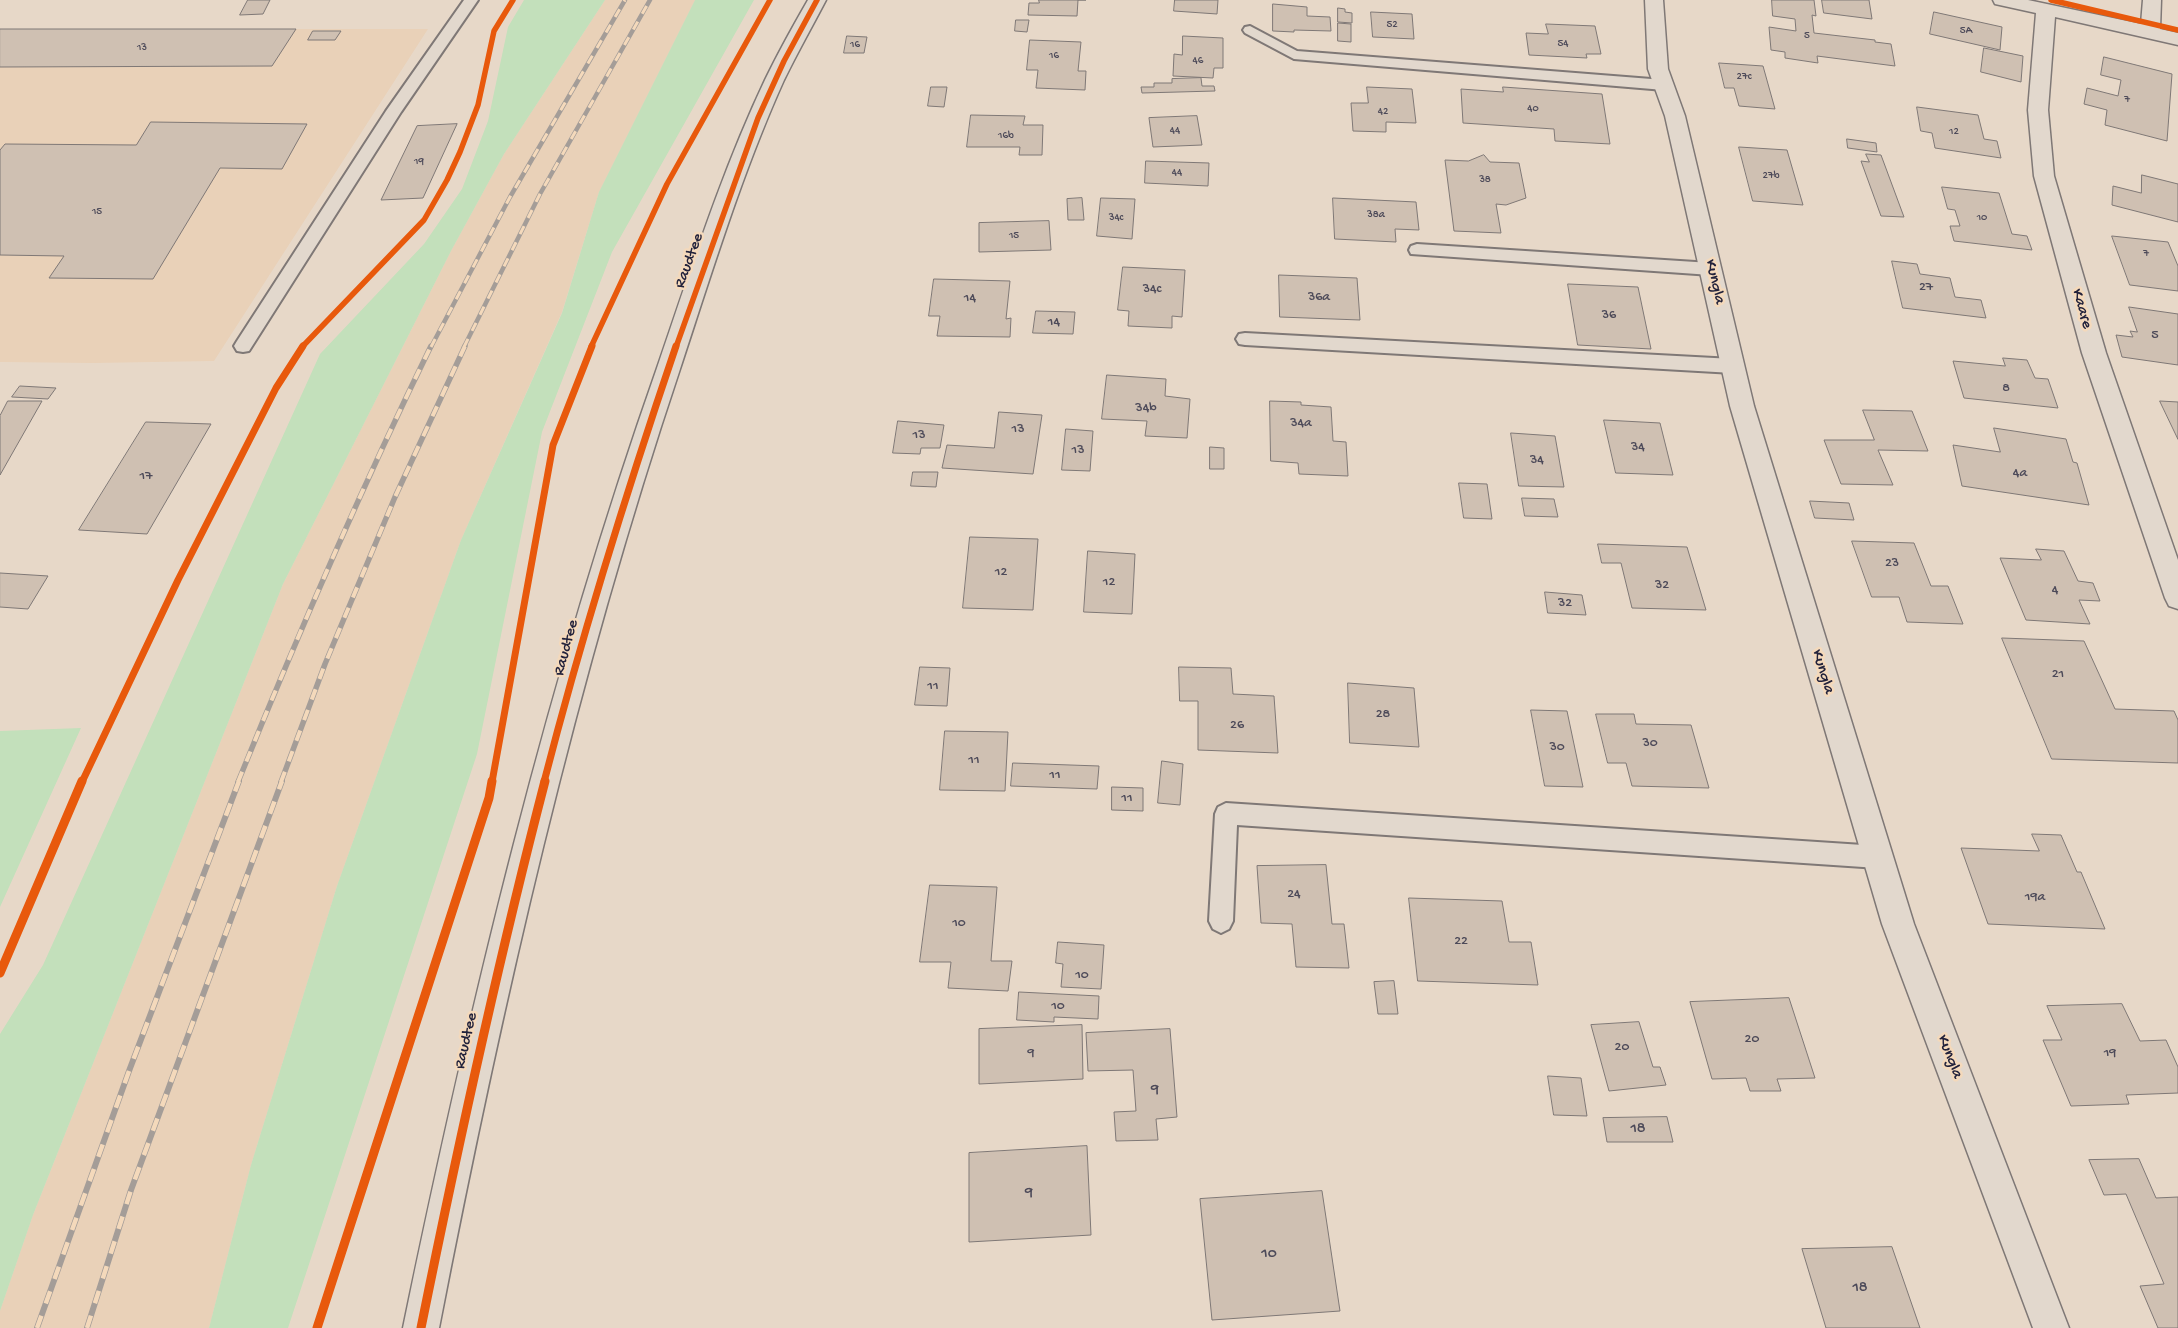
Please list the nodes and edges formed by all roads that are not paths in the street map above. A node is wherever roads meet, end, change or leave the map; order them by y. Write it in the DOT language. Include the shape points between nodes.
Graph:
graph roads {
  1 [pos="471,0"];
  2 [pos="817,0"];
  3 [pos="1654,0"];
  4 [pos="2002,0"];
  5 [pos="2152,0"];
  6 [pos="2046,9"];
  7 [pos="1250,30"];
  8 [pos="2150,32"];
  9 [pos="2178,40"];
  10 [pos="1664,86"];
  11 [pos="1417,250"];
  12 [pos="1711,269"];
  13 [pos="1245,339"];
  14 [pos="243,346"];
  15 [pos="1733,366"];
  16 [pos="2178,598"];
  17 [pos="1878,857"];
  18 [pos="1222,921"];
  19 [pos="421,1328"];
  20 [pos="2051,1328"];
  1 -- 14 [label="lane" via="394,110"];
  2 -- 19 [label="street, Raudtee" via="783,63 741,160 632,478 590,618 496,974"];
  3 -- 10 [label="street, Kungla" via="1658,69"];
  4 -- 6 [label="street"];
  5 -- 8 [label="street"];
  6 -- 8 [label="street"];
  6 -- 16 [label="street, Kaare" via="2038,110 2044,176 2094,353"];
  7 -- 10 [label="lane" via="1294,55"];
  8 -- 9 [label="street"];
  10 -- 12 [label="street, Kungla" via="1675,116"];
  11 -- 12 [label="lane"];
  12 -- 15 [label="street, Kungla"];
  13 -- 15 [label="lane"];
  15 -- 17 [label="street, Kungla" via="1742,406"];
  17 -- 18 [label="lane" via="1226,814"];
  17 -- 20 [label="street, Kungla" via="1898,924"];
}
